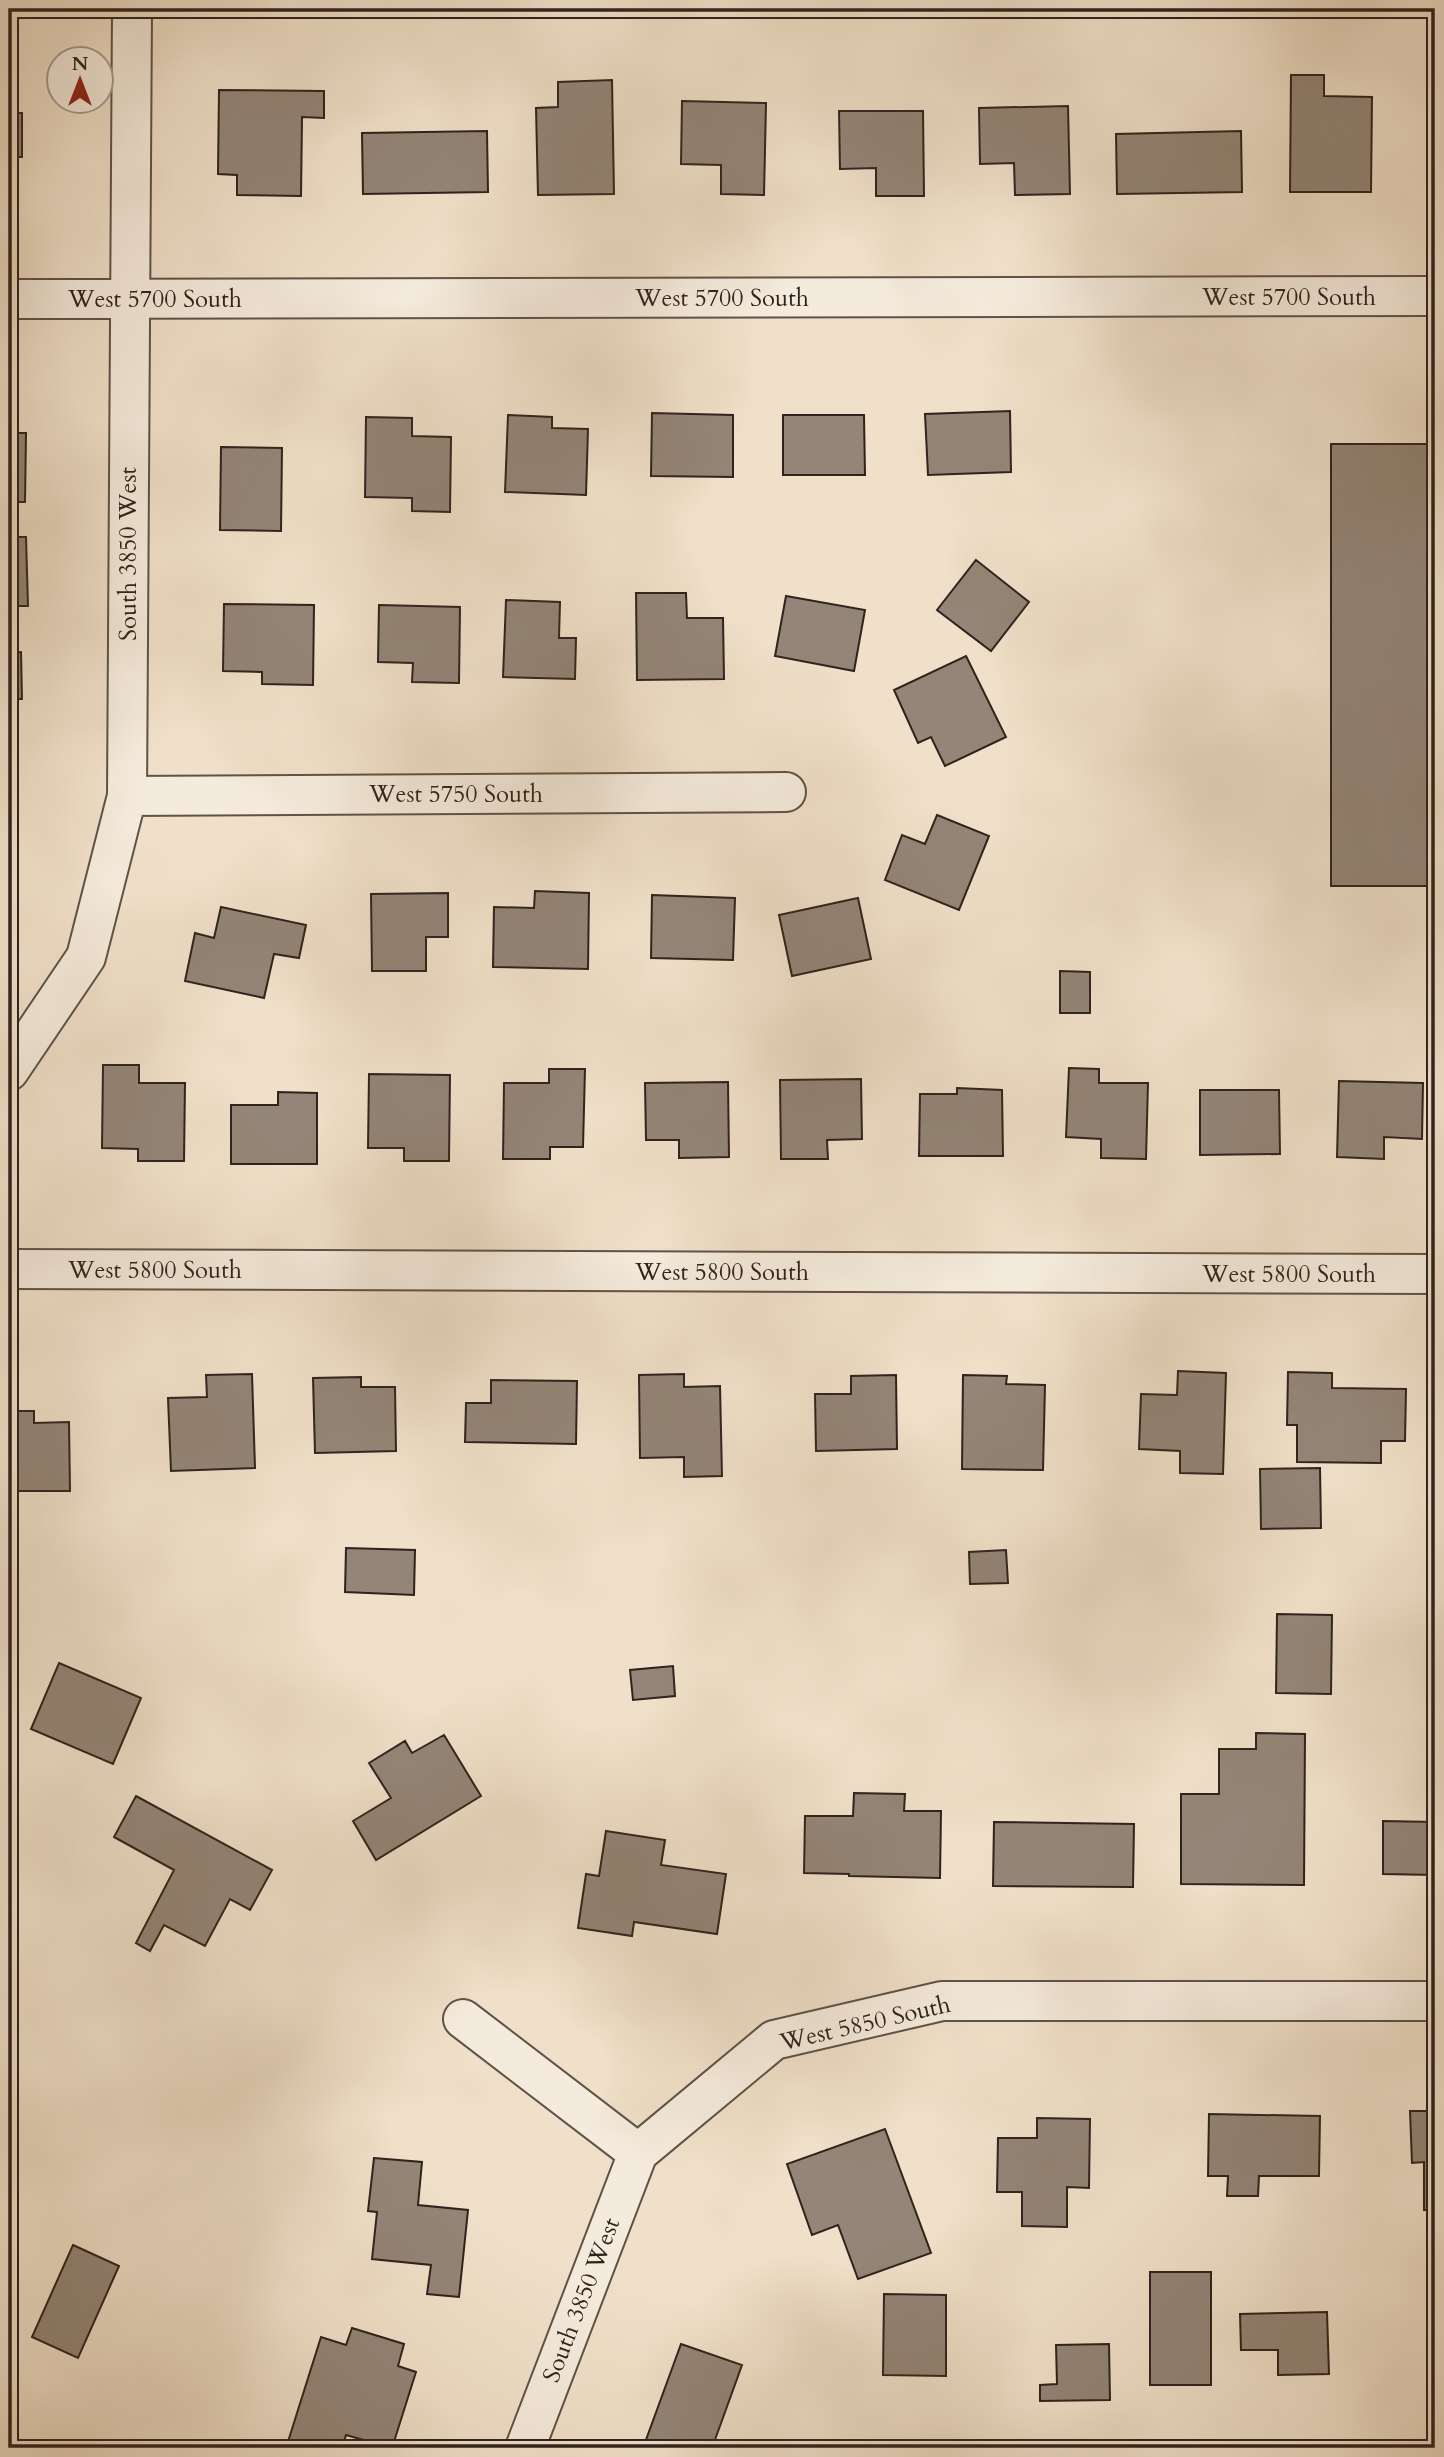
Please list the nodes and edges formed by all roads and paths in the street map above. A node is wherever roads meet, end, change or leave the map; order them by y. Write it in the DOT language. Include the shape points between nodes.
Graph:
graph roads {
  1 [pos="132,9"];
  2 [pos="1435,296"];
  3 [pos="9,299"];
  4 [pos="130,299"];
  5 [pos="786,792"];
  6 [pos="127,796"];
  7 [pos="9,1070"];
  8 [pos="9,1269"];
  9 [pos="1435,1274"];
  10 [pos="1435,2001"];
  11 [pos="463,2019"];
  12 [pos="638,2153"];
  13 [pos="525,2448"];
  1 -- 4 [label="street, South 3850 West"];
  2 -- 4 [label="street, West 5700 South"];
  3 -- 4 [label="street, West 5700 South"];
  4 -- 6 [label="street, South 3850 West"];
  5 -- 6 [label="street, West 5750 South"];
  6 -- 7 [label="street, South 3850 West" via="86,957"];
  8 -- 9 [label="street, West 5800 South"];
  10 -- 12 [label="street, West 5850 South" via="942,2001 774,2040"];
  11 -- 12 [label="street"];
  12 -- 13 [label="street, South 3850 West"];
}
